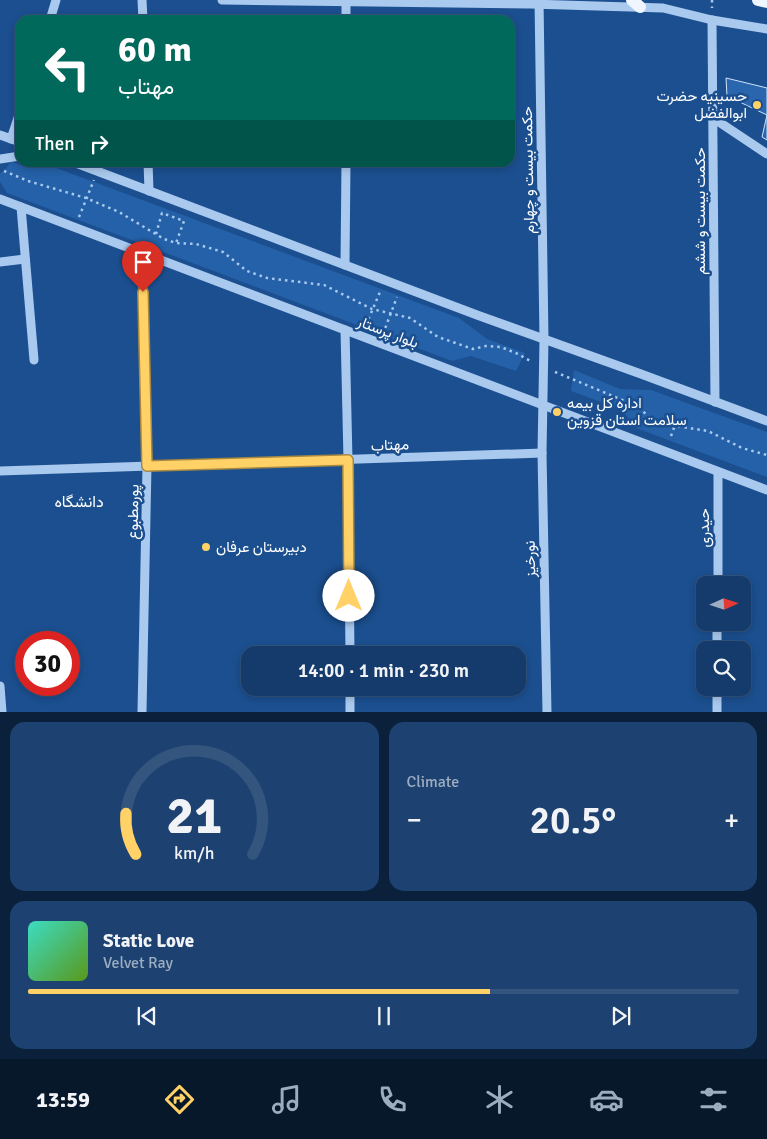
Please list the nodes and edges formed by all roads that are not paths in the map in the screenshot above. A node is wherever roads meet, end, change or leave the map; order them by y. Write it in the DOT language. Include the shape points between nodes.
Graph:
graph roads {
  1 [pos="56,0"];
  2 [pos="142,0"];
  3 [pos="222,0"];
  4 [pos="758,0"];
  5 [pos="346,1"];
  6 [pos="539,2"];
  7 [pos="767,2"];
  8 [pos="636,4"];
  9 [pos="52,15"];
  10 [pos="143,15"];
  11 [pos="346,15"];
  12 [pos="712,20"];
  13 [pos="767,29"];
  14 [pos="713,118"];
  15 [pos="0,135"];
  16 [pos="15,141"];
  17 [pos="767,154"];
  18 [pos="15,157"];
  19 [pos="0,159"];
  20 [pos="86,167"];
  21 [pos="148,167"];
  22 [pos="346,167"];
  23 [pos="149,191"];
  24 [pos="0,199"];
  25 [pos="21,207"];
  26 [pos="142,253"];
  27 [pos="25,259"];
  28 [pos="0,262"];
  29 [pos="345,265"];
  30 [pos="345,330"];
  31 [pos="544,339"];
  32 [pos="34,360"];
  33 [pos="544,368"];
  34 [pos="715,402"];
  35 [pos="543,405"];
  36 [pos="767,422"];
  37 [pos="542,453"];
  38 [pos="348,460"];
  39 [pos="147,466"];
  40 [pos="0,471"];
  41 [pos="718,472"];
  42 [pos="767,490"];
  43 [pos="718,576"];
  44 [pos="350,646"];
  45 [pos="0,686"];
  46 [pos="350,696"];
  47 [pos="717,696"];
  48 [pos="2,712"];
  49 [pos="142,712"];
  50 [pos="350,712"];
  51 [pos="547,712"];
  52 [pos="717,712"];
  1 -- 9 [label="street"];
  2 -- 10 [label="street"];
  3 -- 5 [label="street"];
  4 -- 7 [label="main road"];
  5 -- 6 [label="street"];
  5 -- 11 [label="street"];
  6 -- 8 [label="street"];
  6 -- 31 [label="street, حکمت بیست و چهارم"];
  8 -- 12 [label="street"];
  12 -- 13 [label="street"];
  12 -- 14 [label="street, حکمت بیست و ششم"];
  14 -- 17 [label="street"];
  14 -- 34 [label="street, حکمت بیست و ششم"];
  15 -- 16 [label="street"];
  18 -- 19 [label="street"];
  20 -- 23 [label="street"];
  21 -- 23 [label="street"];
  22 -- 29 [label="street"];
  23 -- 29 [label="street"];
  24 -- 25 [label="street, بلوار پرستار"];
  25 -- 26 [label="street, بلوار پرستار"];
  25 -- 27 [label="street"];
  26 -- 30 [label="street, بلوار پرستار"];
  26 -- 39 [label="street, پورمطبوع"];
  27 -- 28 [label="street"];
  27 -- 32 [label="street"];
  29 -- 31 [label="street"];
  30 -- 35 [label="street, بلوار پرستار"];
  30 -- 38 [label="street"];
  31 -- 33 [label="street, حکمت بیست و چهارم"];
  31 -- 34 [label="street"];
  33 -- 35 [label="street, نورخیز"];
  34 -- 36 [label="street"];
  35 -- 37 [label="street, نورخیز"];
  35 -- 41 [label="street, بلوار پرستار"];
  37 -- 38 [label="street, مهتاب"];
  37 -- 51 [label="street, نورخیز"];
  38 -- 39 [label="street, مهتاب"];
  38 -- 44 [label="street"];
  39 -- 40 [label="street, مهتاب"];
  39 -- 49 [label="street, پورمطبوع"];
  41 -- 42 [label="street, بلوار پرستار"];
  41 -- 43 [label="street, حیدری"];
  45 -- 48 [label="street"];
  46 -- 50 [label="street"];
  47 -- 52 [label="street"];
}
